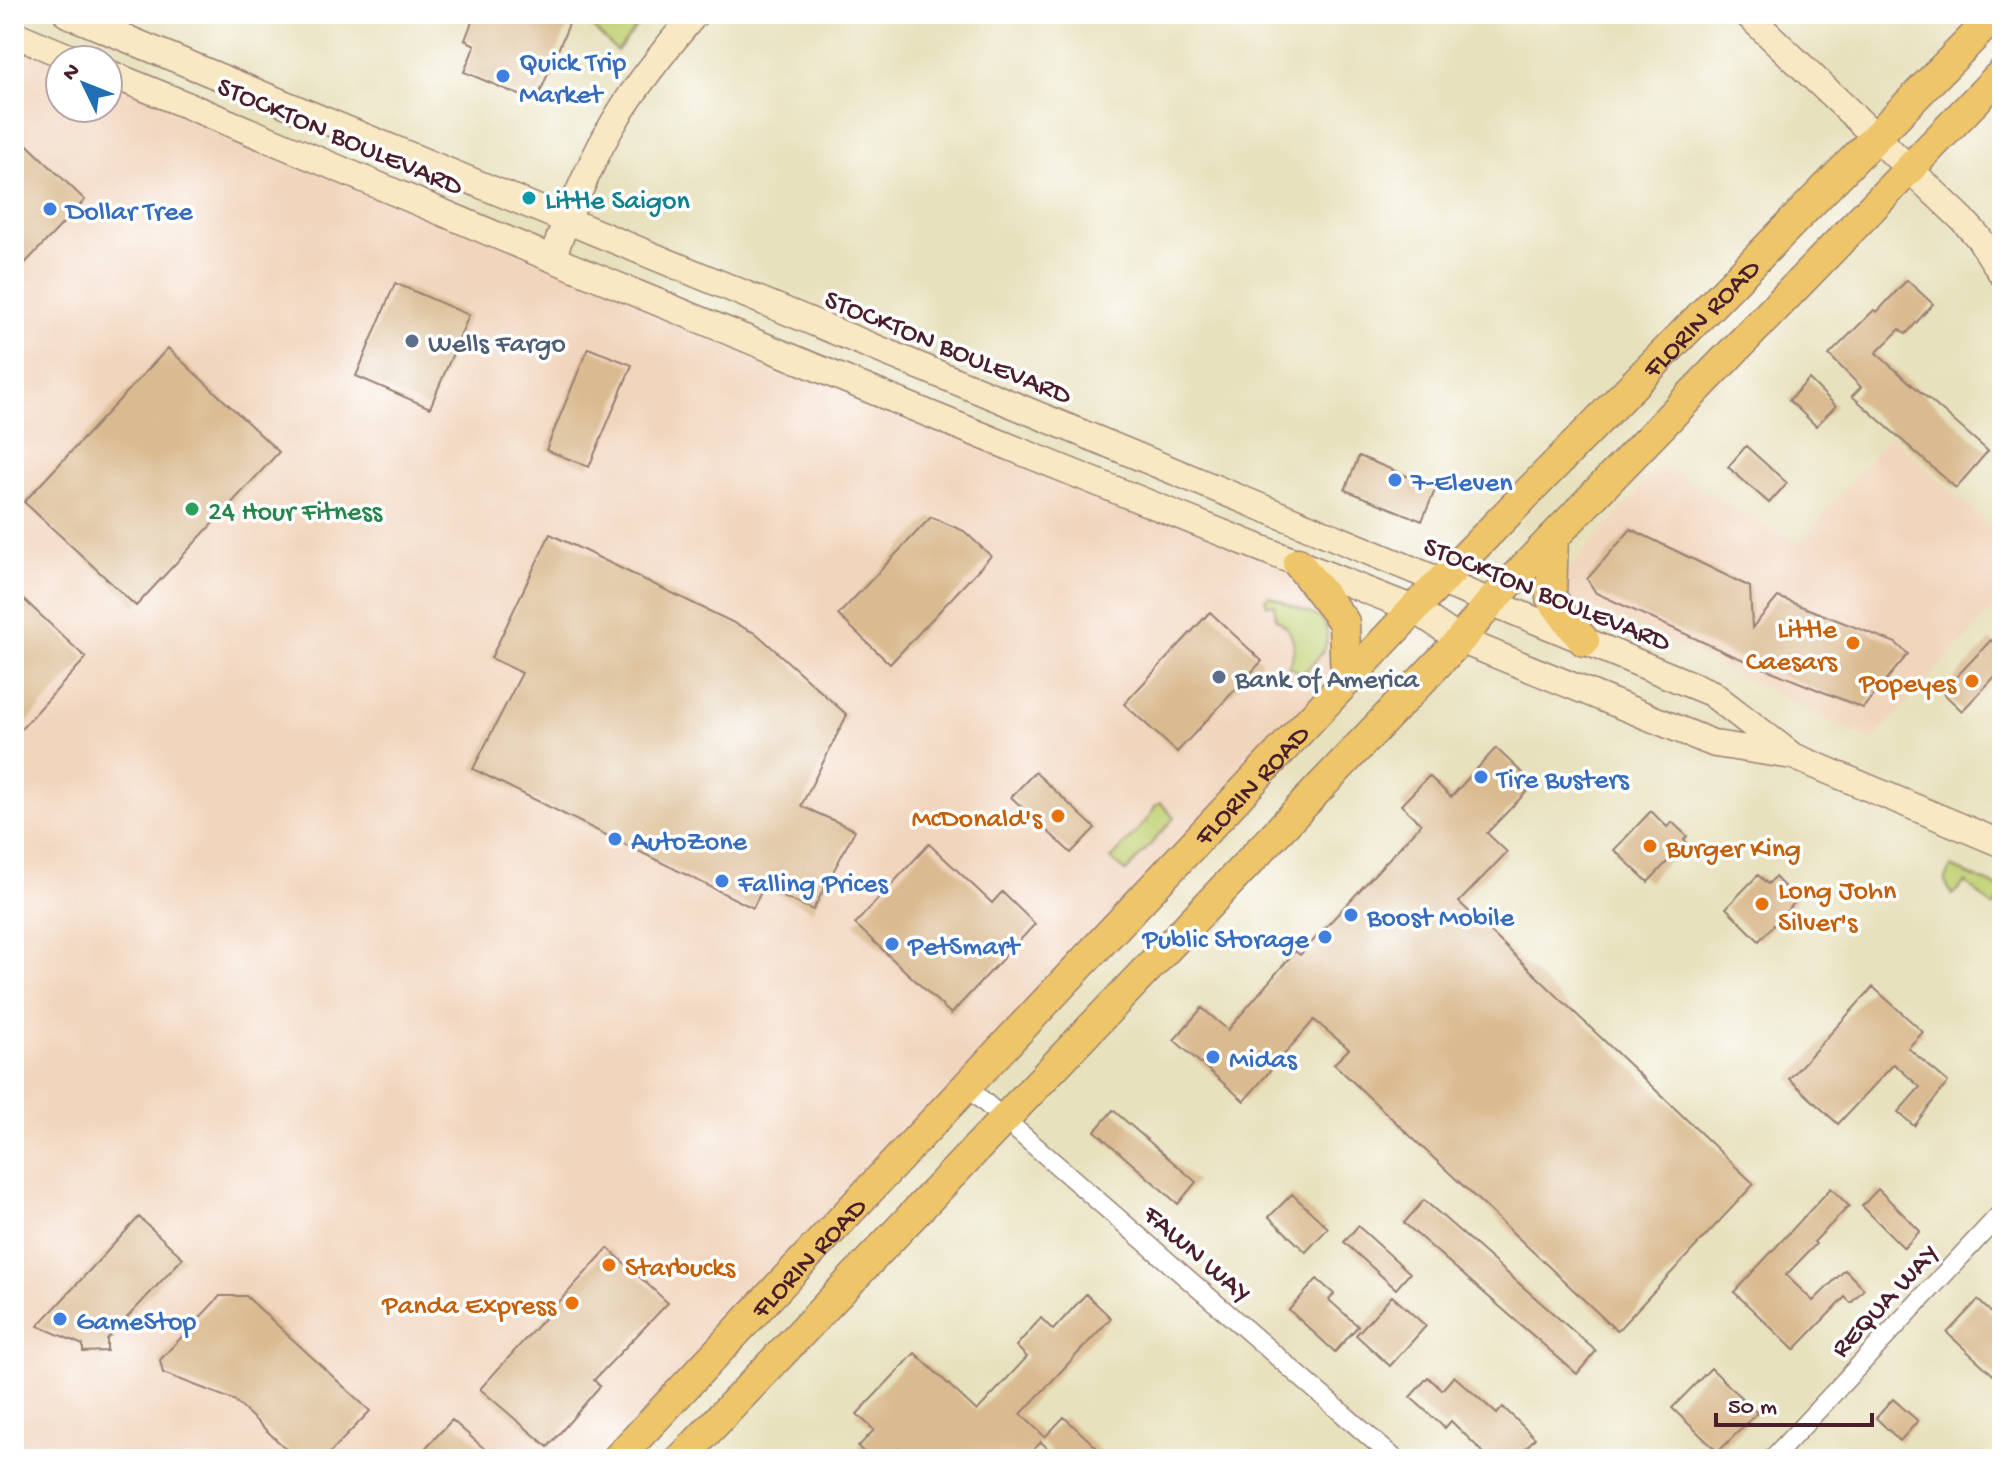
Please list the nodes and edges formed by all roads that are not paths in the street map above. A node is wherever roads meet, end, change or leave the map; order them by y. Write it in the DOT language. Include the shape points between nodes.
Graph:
graph roads {
  1 [pos="67,14"];
  2 [pos="695,14"];
  3 [pos="1747,14"];
  4 [pos="1996,14"];
  5 [pos="14,34"];
  6 [pos="44,47"];
  7 [pos="2002,73"];
  8 [pos="124,79"];
  9 [pos="1878,136"];
  10 [pos="1911,169"];
  11 [pos="566,222"];
  12 [pos="552,258"];
  13 [pos="2002,274"];
  14 [pos="1553,538"];
  15 [pos="1298,563"];
  16 [pos="1440,582"];
  17 [pos="1490,603"];
  18 [pos="1414,609"];
  19 [pos="1460,640"];
  20 [pos="1584,641"];
  21 [pos="1346,682"];
  22 [pos="1793,756"];
  23 [pos="2002,844"];
  24 [pos="967,1087"];
  25 [pos="1005,1120"];
  26 [pos="2002,1212"];
  27 [pos="617,1459"];
  28 [pos="681,1459"];
  29 [pos="1395,1459"];
  30 [pos="1772,1459"];
  1 -- 11 [label="main road, STOCKTON BOULEVARD"];
  2 -- 11 [label="main road" via="615,119"];
  3 -- 9 [label="main road"];
  4 -- 9 [label="main road, FLORIN ROAD"];
  5 -- 6 [label="main road"];
  7 -- 10 [label="main road, FLORIN ROAD"];
  8 -- 12 [label="main road, STOCKTON BOULEVARD"];
  9 -- 10 [label="main road"];
  9 -- 16 [label="main road, FLORIN ROAD"];
  10 -- 13 [label="main road" via="1979,238"];
  10 -- 14 [label="main road, FLORIN ROAD"];
  11 -- 12 [label="main road"];
  11 -- 16 [label="main road, STOCKTON BOULEVARD"];
  12 -- 15 [label="main road, STOCKTON BOULEVARD"];
  14 -- 17 [label="main road, FLORIN ROAD"];
  14 -- 20 [label="main road" via="1551,598"];
  15 -- 18 [label="main road, STOCKTON BOULEVARD"];
  15 -- 21 [label="main road" via="1344,622"];
  16 -- 17 [label="main road, STOCKTON BOULEVARD"];
  16 -- 18 [label="main road, FLORIN ROAD"];
  17 -- 19 [label="main road, FLORIN ROAD"];
  17 -- 20 [label="main road, STOCKTON BOULEVARD"];
  18 -- 19 [label="main road, STOCKTON BOULEVARD"];
  18 -- 21 [label="main road, FLORIN ROAD"];
  19 -- 22 [label="main road, STOCKTON BOULEVARD" via="1715,744"];
  19 -- 25 [label="main road, FLORIN ROAD"];
  20 -- 22 [label="main road, STOCKTON BOULEVARD" via="1711,693"];
  21 -- 24 [label="main road, FLORIN ROAD"];
  22 -- 23 [label="main road, STOCKTON BOULEVARD"];
  24 -- 25 [label="street, FAWN WAY"];
  24 -- 27 [label="main road, FLORIN ROAD"];
  25 -- 28 [label="main road, FLORIN ROAD"];
  25 -- 29 [label="street, FAWN WAY"];
  26 -- 30 [label="street, REQUA WAY"];
}
